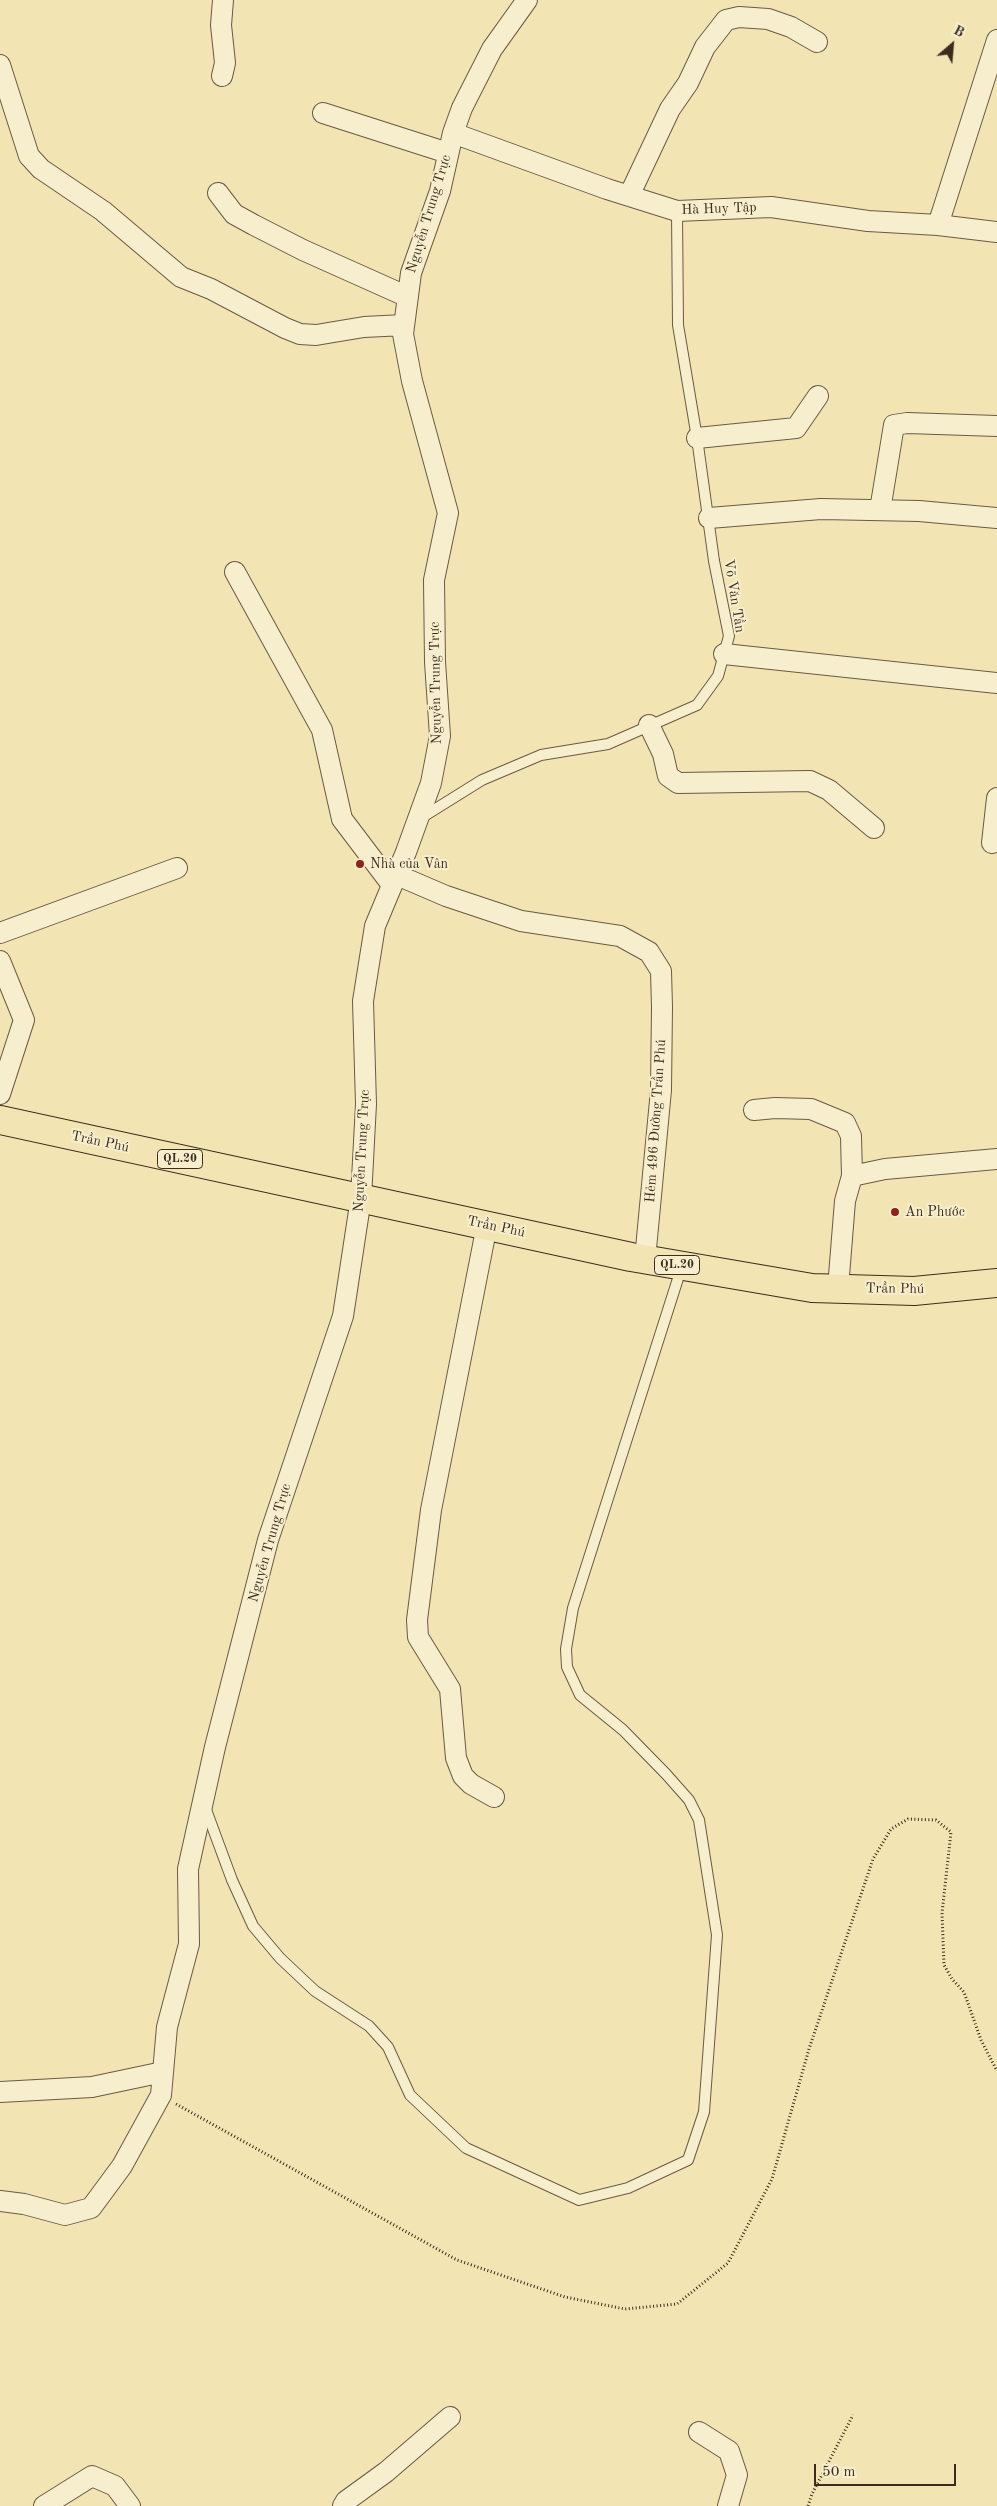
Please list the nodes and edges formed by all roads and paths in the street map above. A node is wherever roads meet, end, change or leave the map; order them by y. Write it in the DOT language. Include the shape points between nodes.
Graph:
graph roads {
  1 [pos="223,0"];
  2 [pos="526,0"];
  3 [pos="997,40"];
  4 [pos="818,42"];
  5 [pos="0,65"];
  6 [pos="222,76"];
  7 [pos="323,113"];
  8 [pos="453,133"];
  9 [pos="448,153"];
  10 [pos="218,193"];
  11 [pos="629,196"];
  12 [pos="677,211"];
  13 [pos="938,224"];
  14 [pos="997,232"];
  15 [pos="408,297"];
  16 [pos="404,325"];
  17 [pos="818,396"];
  18 [pos="997,426"];
  19 [pos="698,438"];
  20 [pos="880,510"];
  21 [pos="709,518"];
  22 [pos="997,518"];
  23 [pos="235,572"];
  24 [pos="724,654"];
  25 [pos="997,683"];
  26 [pos="649,725"];
  27 [pos="997,798"];
  28 [pos="418,820"];
  29 [pos="874,828"];
  30 [pos="992,843"];
  31 [pos="177,868"];
  32 [pos="395,880"];
  33 [pos="0,933"];
  34 [pos="0,961"];
  35 [pos="0,1094"];
  36 [pos="754,1110"];
  37 [pos="0,1120"];
  38 [pos="997,1159"];
  39 [pos="852,1176"];
  40 [pos="360,1198"];
  41 [pos="487,1225"];
  42 [pos="645,1259"];
  43 [pos="682,1266"];
  44 [pos="997,1283"];
  45 [pos="838,1288"];
  46 [pos="494,1797"];
  47 [pos="203,1801"];
  48 [pos="997,2071"];
  49 [pos="163,2072"];
  50 [pos="0,2092"];
  51 [pos="161,2095"];
  52 [pos="0,2201"];
  53 [pos="853,2415"];
  54 [pos="450,2417"];
  55 [pos="699,2432"];
  56 [pos="44,2506"];
  57 [pos="130,2506"];
  58 [pos="344,2506"];
  59 [pos="728,2506"];
  60 [pos="808,2506"];
  1 -- 6 [label="street" via="221,25 225,63"];
  2 -- 8 [label="street, Nguyễn Trung Trực" via="492,49"];
  3 -- 13 [label="street"];
  4 -- 11 [label="street" via="791,26 768,19 739,16 726,20 705,47 670,109"];
  5 -- 16 [label="street" via="29,156 41,169 103,211 181,277 212,289 300,334"];
  7 -- 9 [label="street"];
  8 -- 9 [label="street, Nguyễn Trung Trực"];
  8 -- 11 [label="street, Hà Huy Tập"];
  9 -- 15 [label="street, Nguyễn Trung Trực" via="440,191 411,273"];
  10 -- 15 [label="street" via="234,214 254,225"];
  11 -- 12 [label="street, Hà Huy Tập"];
  12 -- 13 [label="street, Hà Huy Tập" via="771,207 868,221"];
  12 -- 19 [label="lane, Võ Văn Tần" via="678,325"];
  13 -- 14 [label="street, Hà Huy Tập"];
  15 -- 16 [label="street, Nguyễn Trung Trực"];
  16 -- 28 [label="street, Nguyễn Trung Trực" via="412,381 448,513 434,580 440,736 431,783"];
  17 -- 19 [label="street" via="796,428"];
  18 -- 20 [label="street" via="894,425"];
  19 -- 21 [label="lane, Võ Văn Tần"];
  20 -- 21 [label="street" via="820,509"];
  20 -- 22 [label="street"];
  21 -- 24 [label="lane, Võ Văn Tần" via="728,636"];
  23 -- 32 [label="street" via="322,730 342,818"];
  24 -- 25 [label="street"];
  24 -- 26 [label="lane, Võ Văn Tần" via="718,676 697,705"];
  26 -- 28 [label="lane, Võ Văn Tần" via="608,744 541,755 482,780"];
  26 -- 29 [label="street" via="663,754 668,776 678,783 810,781 829,790"];
  27 -- 30 [label="street"];
  28 -- 32 [label="street, Nguyễn Trung Trực"];
  31 -- 33 [label="street"];
  32 -- 40 [label="street, Nguyễn Trung Trực" via="375,926 363,1001 366,1104"];
  32 -- 42 [label="street, Hẻm 496 Đường Trần Phú" via="521,921 620,936 649,952 661,971 661,1081"];
  34 -- 35 [label="street" via="24,1020"];
  36 -- 39 [label="street" via="811,1109 845,1123 851,1136"];
  37 -- 40 [label="highway, Trần Phú / QL.20"];
  38 -- 39 [label="street" via="885,1169"];
  39 -- 45 [label="street" via="845,1201"];
  40 -- 41 [label="highway, Trần Phú / QL.20"];
  40 -- 47 [label="street, Nguyễn Trung Trực" via="343,1316 268,1540"];
  41 -- 42 [label="highway, Trần Phú / QL.20"];
  41 -- 46 [label="street" via="431,1510 417,1620 418,1637 450,1689 456,1758 463,1776"];
  42 -- 43 [label="highway, Trần Phú / QL.20"];
  43 -- 45 [label="highway, Trần Phú / QL.20" via="812,1288"];
  43 -- 47 [label="lane" via="573,1608 566,1649 567,1667 580,1695 623,1730 666,1774 689,1800 699,1820 717,1935 704,2112 688,2160 628,2188 579,2200 466,2148 410,2095 388,2047 369,2026 316,1991 280,1958 253,1926"];
  44 -- 45 [label="highway, Trần Phú / QL.20" via="914,1291"];
  47 -- 49 [label="street, Nguyễn Trung Trực" via="188,1869 189,1944 167,2027"];
  48 -- 51 [label="path" via="981,2040 964,1992 944,1965 942,1913 951,1832 936,1820 908,1820 891,1829 873,1859 812,2040 772,2179 728,2263 677,2304 625,2308 565,2297 457,2260"];
  49 -- 50 [label="street" via="92,2088"];
  49 -- 51 [label="street, Nguyễn Trung Trực"];
  51 -- 52 [label="street, Nguyễn Trung Trực" via="122,2166 91,2208 64,2215"];
  53 -- 60 [label="path"];
  54 -- 58 [label="street" via="386,2472 346,2501"];
  55 -- 59 [label="street" via="729,2451 737,2476"];
  56 -- 57 [label="street" via="92,2476 115,2486"];
}
